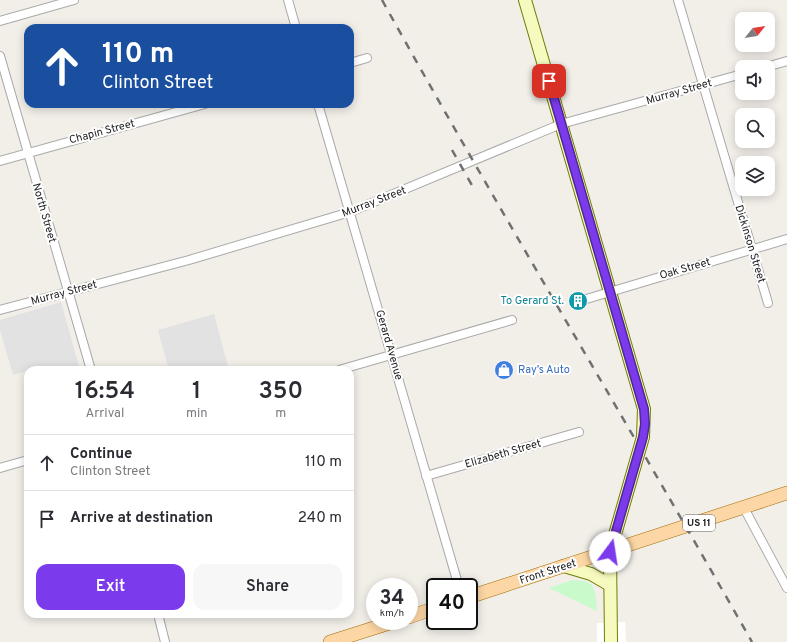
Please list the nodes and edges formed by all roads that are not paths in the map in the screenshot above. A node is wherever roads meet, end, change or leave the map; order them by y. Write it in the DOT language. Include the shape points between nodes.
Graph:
graph roads {
  1 [pos="74,0"];
  2 [pos="288,0"];
  3 [pos="525,0"];
  4 [pos="678,0"];
  5 [pos="0,21"];
  6 [pos="295,24"];
  7 [pos="0,56"];
  8 [pos="367,58"];
  9 [pos="787,61"];
  10 [pos="354,62"];
  11 [pos="775,64"];
  12 [pos="735,76"];
  13 [pos="703,85"];
  14 [pos="190,108"];
  15 [pos="319,108"];
  16 [pos="562,124"];
  17 [pos="27,153"];
  18 [pos="0,161"];
  19 [pos="350,212"];
  20 [pos="787,239"];
  21 [pos="752,249"];
  22 [pos="610,291"];
  23 [pos="67,292"];
  24 [pos="583,300"];
  25 [pos="768,303"];
  26 [pos="0,310"];
  27 [pos="512,320"];
  28 [pos="391,355"];
  29 [pos="90,366"];
  30 [pos="353,366"];
  31 [pos="580,432"];
  32 [pos="24,461"];
  33 [pos="0,468"];
  34 [pos="426,476"];
  35 [pos="787,493"];
  36 [pos="744,508"];
  37 [pos="610,552"];
  38 [pos="564,566"];
  39 [pos="456,578"];
  40 [pos="610,585"];
  41 [pos="787,588"];
  42 [pos="478,594"];
  43 [pos="159,618"];
  44 [pos="368,630"];
  45 [pos="165,642"];
  46 [pos="330,642"];
  47 [pos="611,642"];
  1 -- 5 [label="street"];
  2 -- 6 [label="street"];
  3 -- 16 [label="street"];
  4 -- 13 [label="street, Dickinson Street"];
  7 -- 17 [label="street, North Street"];
  8 -- 10 [label="street"];
  9 -- 11 [label="street"];
  12 -- 13 [label="street, Murray Street"];
  13 -- 16 [label="street, Murray Street"];
  13 -- 21 [label="street, Dickinson Street"];
  14 -- 17 [label="street, Chapin Street"];
  15 -- 19 [label="street, Gerard Avenue"];
  16 -- 19 [label="street, Murray Street"];
  16 -- 22 [label="street"];
  17 -- 18 [label="street, Chapin Street"];
  17 -- 23 [label="street, North Street"];
  19 -- 23 [label="street, Murray Street" via="189,260"];
  19 -- 28 [label="street, Gerard Avenue"];
  20 -- 21 [label="street, Oak Street"];
  21 -- 22 [label="street, Oak Street"];
  21 -- 25 [label="street, Dickinson Street"];
  22 -- 24 [label="street, Oak Street"];
  22 -- 37 [label="street" via="642,401 645,424"];
  23 -- 26 [label="street, Murray Street"];
  23 -- 29 [label="street, North Street"];
  27 -- 28 [label="street"];
  28 -- 30 [label="street"];
  28 -- 34 [label="street, Gerard Avenue"];
  31 -- 34 [label="street, Elizabeth Street"];
  32 -- 33 [label="street"];
  34 -- 39 [label="street, Gerard Avenue"];
  35 -- 36 [label="main road, Front Street / US 11"];
  36 -- 37 [label="main road, Front Street / US 11"];
  36 -- 41 [label="street"];
  37 -- 38 [label="main road, Front Street / US 11"];
  37 -- 40 [label="street"];
  38 -- 40 [label="street" via="591,574"];
  38 -- 42 [label="main road, Front Street / US 11"];
  40 -- 47 [label="street"];
  43 -- 45 [label="street"];
  44 -- 46 [label="main road"];
}
